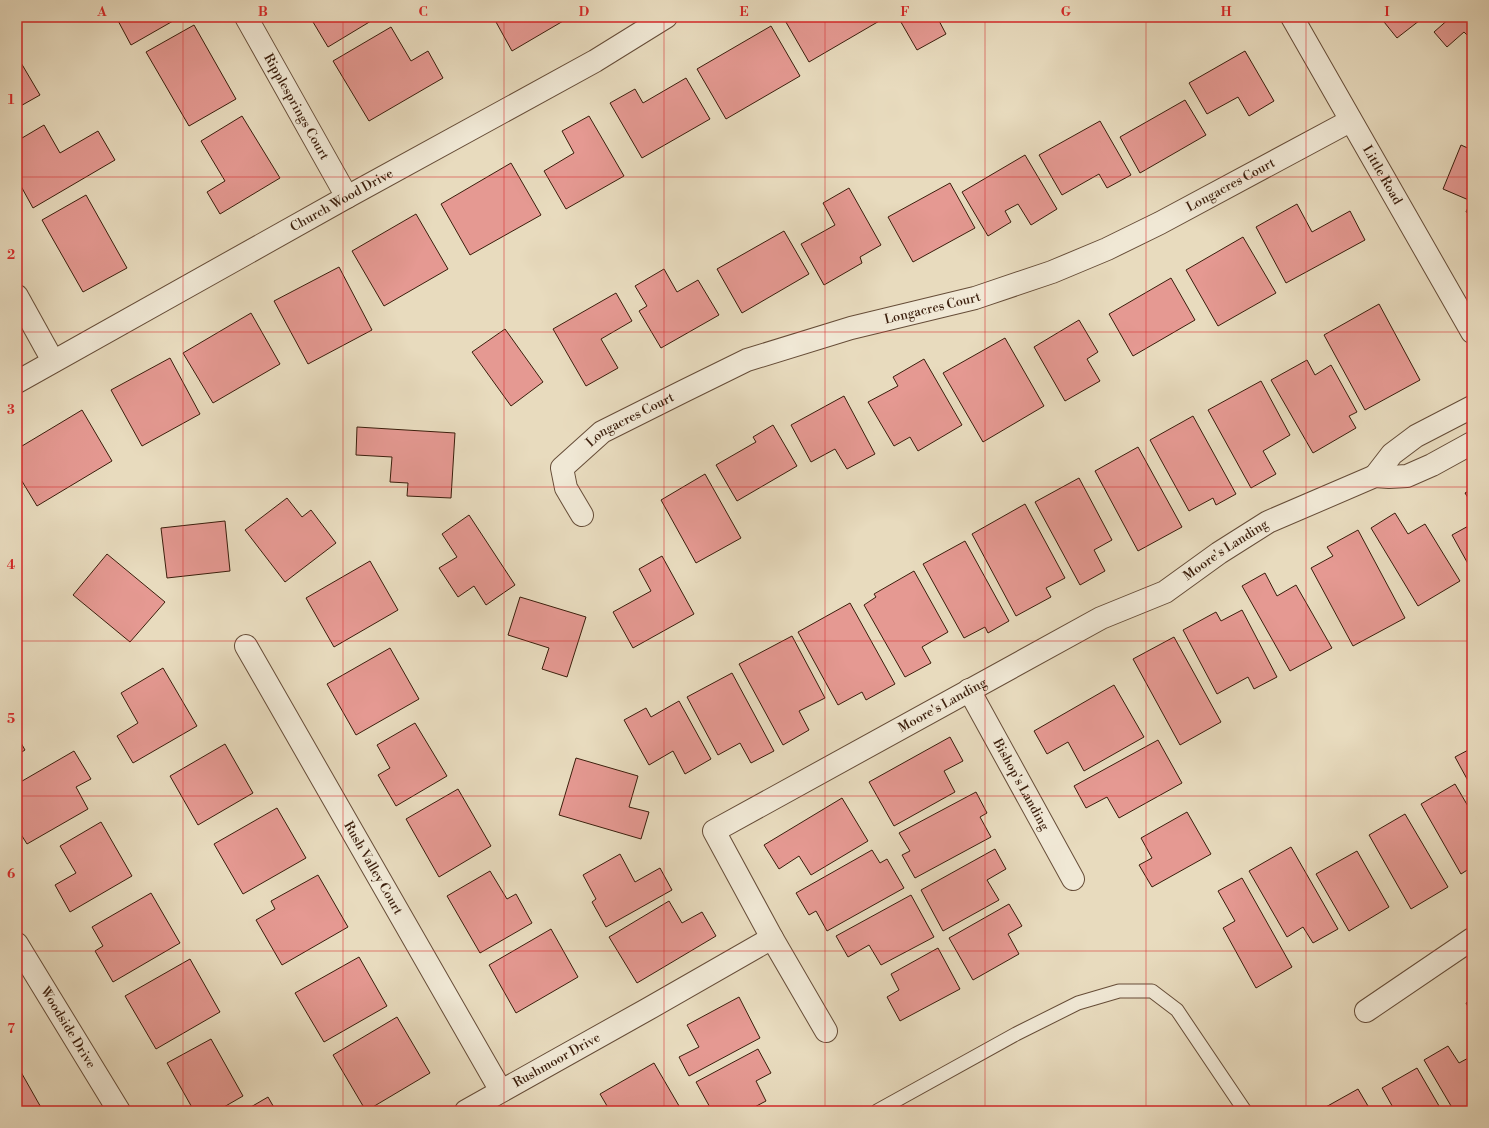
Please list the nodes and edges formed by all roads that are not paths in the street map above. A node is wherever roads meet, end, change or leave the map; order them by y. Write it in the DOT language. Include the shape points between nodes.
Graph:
graph roads {
  1 [pos="246,17"];
  2 [pos="1292,17"];
  3 [pos="654,20"];
  4 [pos="1350,121"];
  5 [pos="347,197"];
  6 [pos="17,296"];
  7 [pos="1472,332"];
  8 [pos="53,361"];
  9 [pos="17,382"];
  10 [pos="1472,407"];
  11 [pos="1472,443"];
  12 [pos="1375,476"];
  13 [pos="582,515"];
  14 [pos="246,646"];
  15 [pos="969,690"];
  16 [pos="1073,879"];
  17 [pos="772,938"];
  18 [pos="1472,938"];
  19 [pos="17,944"];
  20 [pos="1366,1010"];
  21 [pos="826,1031"];
  22 [pos="501,1091"];
  23 [pos="119,1111"];
  24 [pos="466,1111"];
  25 [pos="877,1111"];
  26 [pos="1245,1111"];
  1 -- 5 [label="street, Ripplesprings Court"];
  2 -- 4 [label="street, Little Road"];
  3 -- 5 [label="street, Church Wood Drive" via="595,61"];
  4 -- 7 [label="street, Little Road"];
  4 -- 13 [label="street, Longacres Court" via="1160,223 1059,269 975,298 851,328 747,360 637,414 602,432 562,468 566,488"];
  5 -- 8 [label="street, Church Wood Drive"];
  6 -- 8 [label="street"];
  8 -- 9 [label="street, Church Wood Drive"];
  10 -- 12 [label="street, Moore's Landing" via="1416,436 1392,454"];
  11 -- 12 [label="street, Moore's Landing" via="1407,476"];
  12 -- 15 [label="street, Moore's Landing" via="1268,522 1165,592 1101,618"];
  14 -- 22 [label="street, Rush Valley Court"];
  15 -- 16 [label="street, Bishop's Landing"];
  15 -- 17 [label="street, Moore's Landing" via="714,831"];
  17 -- 21 [label="street, Moore's Landing"];
  17 -- 22 [label="street, Rushmoor Drive"];
  18 -- 20 [label="street"];
  19 -- 23 [label="street, Woodside Drive"];
  22 -- 24 [label="street, Rushmoor Drive"];
  25 -- 26 [label="lane" via="1016,1034 1078,1003 1119,991 1152,991 1177,1010"];
}
